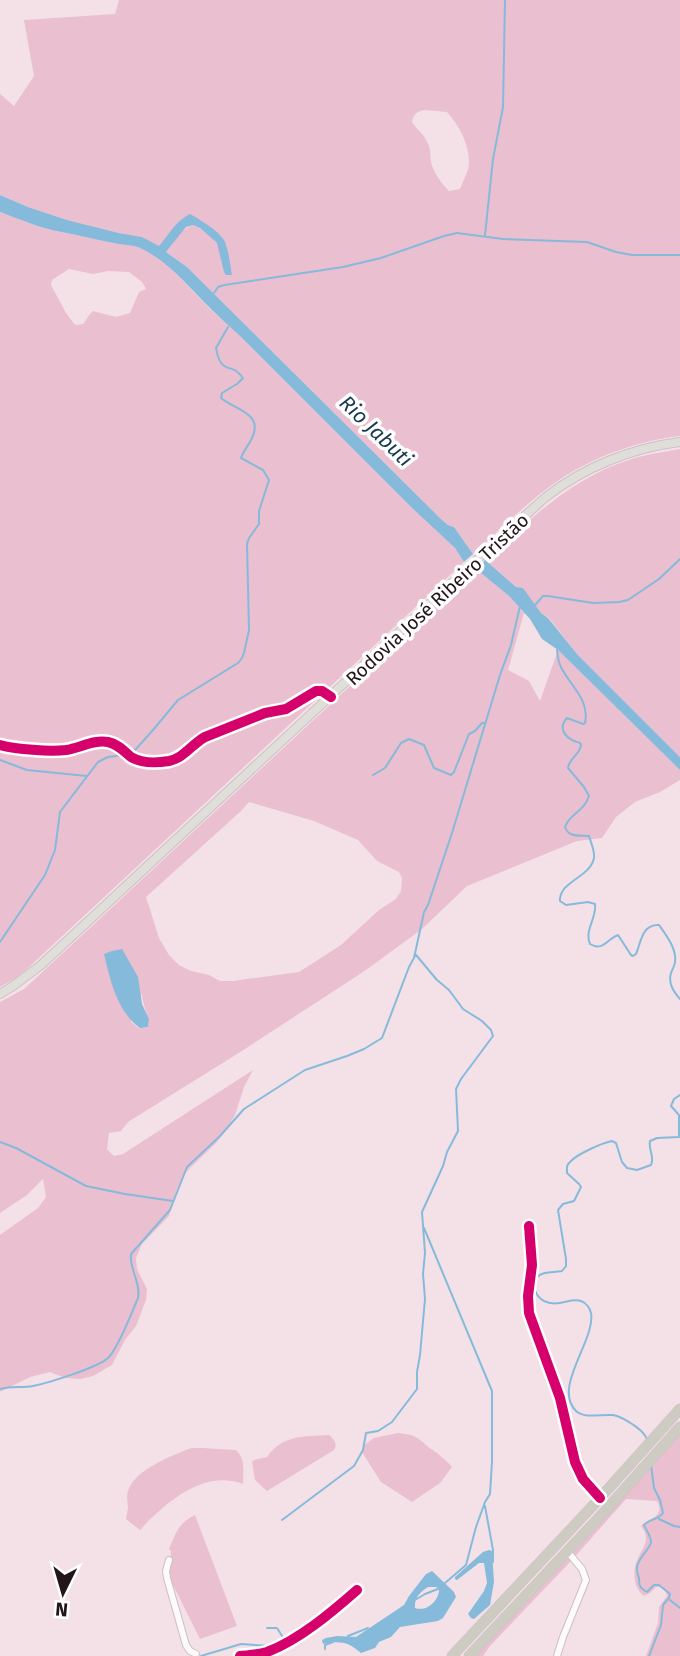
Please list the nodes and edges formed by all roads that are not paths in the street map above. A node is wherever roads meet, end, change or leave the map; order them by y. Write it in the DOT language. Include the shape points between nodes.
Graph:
graph roads {
  1 [pos="680,442"];
  2 [pos="331,697"];
  3 [pos="0,745"];
  4 [pos="0,994"];
  5 [pos="529,1226"];
  6 [pos="680,1409"];
  7 [pos="680,1427"];
  8 [pos="600,1498"];
  9 [pos="567,1551"];
  10 [pos="169,1560"];
  11 [pos="357,1590"];
  12 [pos="196,1654"];
  13 [pos="240,1656"];
  14 [pos="452,1656"];
  15 [pos="469,1656"];
  16 [pos="557,1656"];
  1 -- 2 [label="main road, Rodovia José Ribeiro Tristão" via="636,451 592,469 548,496"];
  2 -- 3 [label="street" via="316,691 289,707 205,737 170,761 139,760 104,741 58,750"];
  2 -- 4 [label="main road, Rodovia José Ribeiro Tristão" via="41,965"];
  5 -- 8 [label="street" via="533,1265 529,1314 560,1398 575,1462"];
  6 -- 8 [label="highway"];
  7 -- 9 [label="highway"];
  8 -- 14 [label="highway"];
  9 -- 15 [label="highway"];
  9 -- 16 [label="street" via="586,1580"];
  10 -- 12 [label="street" via="168,1584 186,1645"];
  11 -- 13 [label="street" via="294,1639 266,1652"];
}
